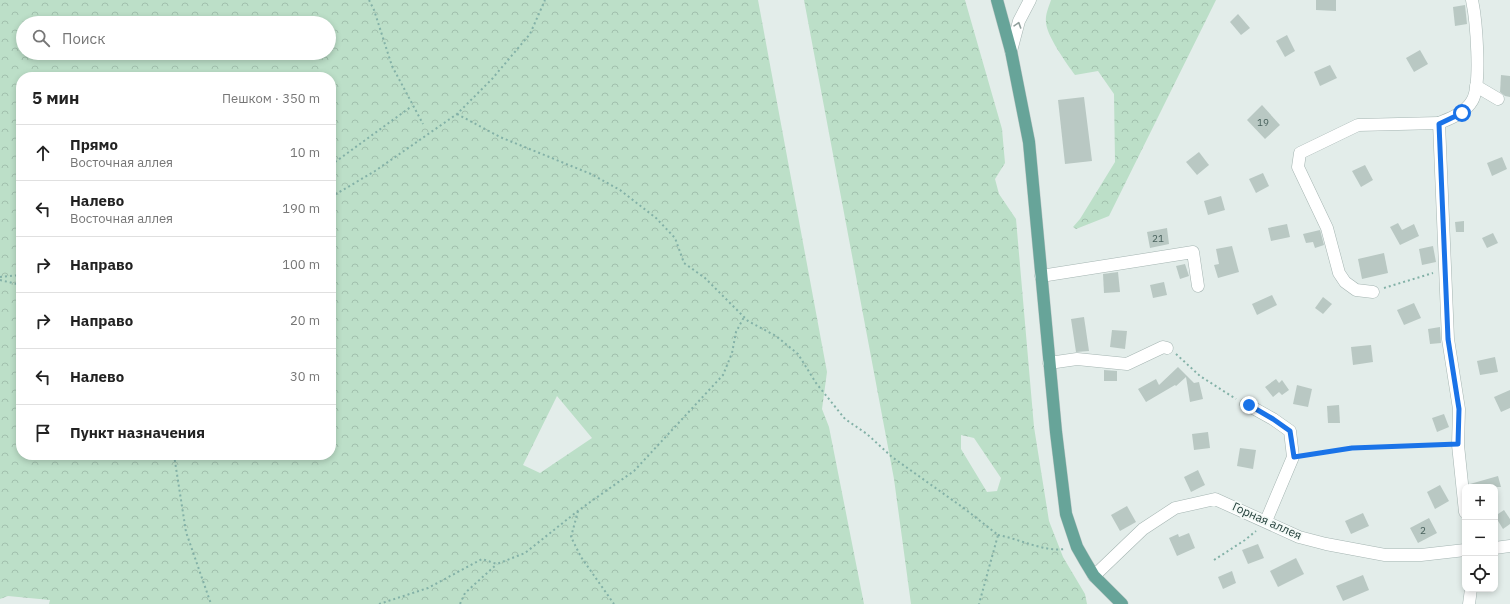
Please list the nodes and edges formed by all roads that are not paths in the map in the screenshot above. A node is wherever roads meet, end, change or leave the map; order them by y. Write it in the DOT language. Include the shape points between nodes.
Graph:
graph roads {
  1 [pos="997,0"];
  2 [pos="1030,0"];
  3 [pos="1472,0"];
  4 [pos="1011,51"];
  5 [pos="1476,86"];
  6 [pos="1498,99"];
  7 [pos="1439,124"];
  8 [pos="1041,276"];
  9 [pos="1198,286"];
  10 [pos="1373,292"];
  11 [pos="1167,348"];
  12 [pos="1049,363"];
  13 [pos="1246,404"];
  14 [pos="1462,484"];
  15 [pos="1266,521"];
  16 [pos="1510,546"];
  17 [pos="1498,548"];
  18 [pos="1462,550"];
  19 [pos="1094,576"];
  20 [pos="1471,592"];
  21 [pos="1122,604"];
  22 [pos="1469,604"];
  1 -- 4 [label="main road"];
  4 -- 2 [label="street, one-way" via="1019,21"];
  3 -- 5 [label="street" via="1477,40"];
  4 -- 8 [label="main road" via="1028,142"];
  5 -- 6 [label="street"];
  5 -- 7 [label="street" via="1473,101 1462,113"];
  7 -- 10 [label="street" via="1358,125 1300,153 1298,167 1327,228 1339,273 1345,282 1356,290"];
  7 -- 14 [label="street" via="1448,339 1459,409 1458,444"];
  8 -- 9 [label="street" via="1193,252"];
  8 -- 12 [label="main road"];
  11 -- 12 [label="street" via="1163,347 1127,364 1077,359"];
  12 -- 19 [label="main road" via="1066,514 1077,547"];
  13 -- 15 [label="street" via="1290,431 1294,457"];
  15 -- 18 [label="street, Горная аллея" via="1299,537 1385,555 1421,556"];
  15 -- 19 [label="street, Горная аллея" via="1215,498 1175,508 1143,529"];
  16 -- 17 [label="street"];
  19 -- 21 [label="main road"];
  20 -- 22 [label="street"];
}
